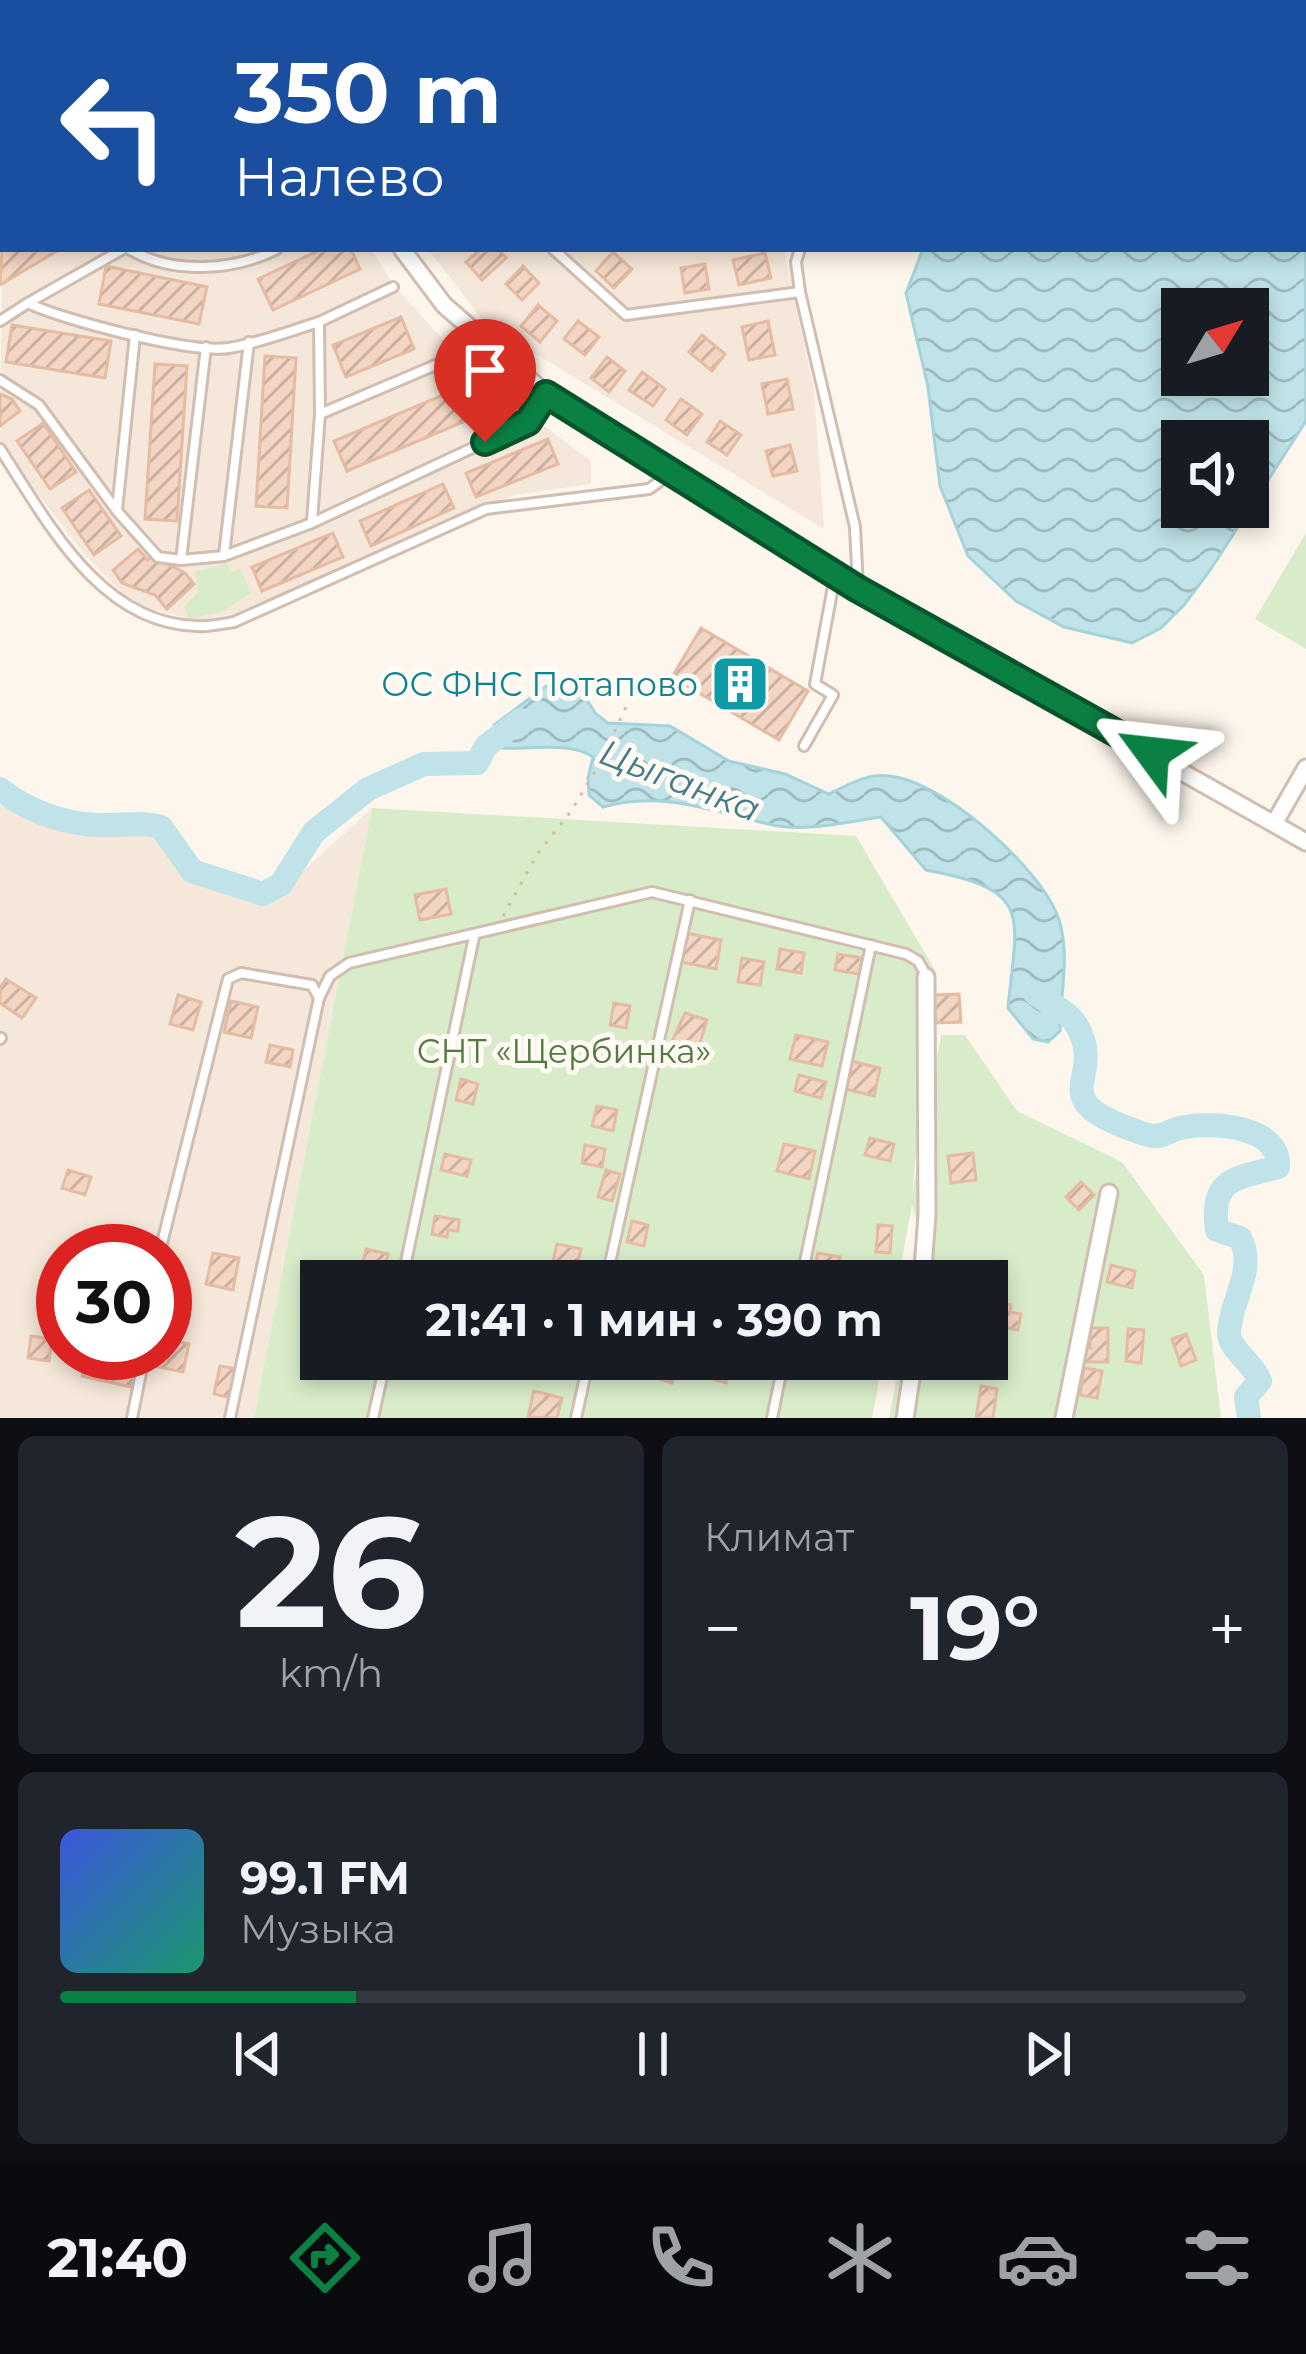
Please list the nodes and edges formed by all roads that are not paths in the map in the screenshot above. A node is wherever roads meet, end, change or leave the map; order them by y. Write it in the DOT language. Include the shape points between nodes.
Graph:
graph roads {
  1 [pos="120,252"];
  2 [pos="132,252"];
  3 [pos="404,252"];
  4 [pos="556,252"];
  5 [pos="799,252"];
  6 [pos="256,254"];
  7 [pos="393,287"];
  8 [pos="800,292"];
  9 [pos="28,302"];
  10 [pos="0,321"];
  11 [pos="319,322"];
  12 [pos="135,335"];
  13 [pos="249,342"];
  14 [pos="206,346"];
  15 [pos="438,364"];
  16 [pos="0,380"];
  17 [pos="546,394"];
  18 [pos="320,415"];
  19 [pos="0,449"];
  20 [pos="670,474"];
  21 [pos="117,511"];
  22 [pos="312,523"];
  23 [pos="224,556"];
  24 [pos="182,560"];
  25 [pos="835,574"];
  26 [pos="858,589"];
  27 [pos="804,746"];
  28 [pos="1306,768"];
  29 [pos="1274,822"];
  30 [pos="1306,842"];
  31 [pos="690,900"];
  32 [pos="474,937"];
  33 [pos="871,945"];
  34 [pos="926,976"];
  35 [pos="319,998"];
  36 [pos="1109,1193"];
  37 [pos="167,1224"];
  38 [pos="406,1260"];
  39 [pos="611,1260"];
  40 [pos="804,1260"];
  41 [pos="924,1260"];
  42 [pos="139,1380"];
  43 [pos="382,1380"];
  44 [pos="584,1380"];
  45 [pos="780,1380"];
  46 [pos="911,1380"];
  47 [pos="131,1418"];
  48 [pos="230,1418"];
  49 [pos="374,1418"];
  50 [pos="576,1418"];
  51 [pos="772,1418"];
  52 [pos="905,1418"];
  53 [pos="1064,1418"];
  1 -- 9 [label="lane"];
  2 -- 6 [label="lane" via="218,268"];
  3 -- 17 [label="street" via="444,304"];
  4 -- 8 [label="lane" via="626,315"];
  5 -- 8 [label="lane"];
  7 -- 11 [label="lane"];
  8 -- 26 [label="lane" via="855,527"];
  9 -- 10 [label="lane"];
  9 -- 12 [label="lane"];
  11 -- 13 [label="lane"];
  11 -- 18 [label="lane"];
  12 -- 14 [label="lane"];
  12 -- 21 [label="lane"];
  13 -- 14 [label="lane"];
  13 -- 23 [label="lane"];
  14 -- 24 [label="lane"];
  15 -- 18 [label="lane"];
  16 -- 21 [label="lane" via="39,405"];
  17 -- 20 [label="street"];
  17 -- 22 [label="lane" via="528,422"];
  18 -- 22 [label="lane"];
  19 -- 20 [label="lane" via="97,583 163,620 196,626 234,622 486,509 649,489"];
  20 -- 25 [label="street"];
  21 -- 24 [label="lane" via="158,557"];
  22 -- 23 [label="lane"];
  23 -- 24 [label="lane"];
  25 -- 26 [label="street"];
  25 -- 27 [label="lane" via="814,684 833,695"];
  26 -- 29 [label="street"];
  28 -- 29 [label="street"];
  29 -- 30 [label="street"];
  31 -- 32 [label="lane" via="642,894"];
  31 -- 33 [label="lane"];
  31 -- 39 [label="lane"];
  32 -- 35 [label="lane" via="349,963"];
  32 -- 38 [label="lane"];
  33 -- 34 [label="lane" via="906,954"];
  33 -- 40 [label="lane"];
  34 -- 41 [label="street"];
  35 -- 37 [label="lane" via="312,986 242,973 228,979"];
  35 -- 48 [label="lane"];
  36 -- 53 [label="street"];
  42 -- 47 [label="lane"];
  43 -- 49 [label="lane"];
  44 -- 50 [label="lane"];
  45 -- 51 [label="lane"];
  46 -- 52 [label="street"];
}
